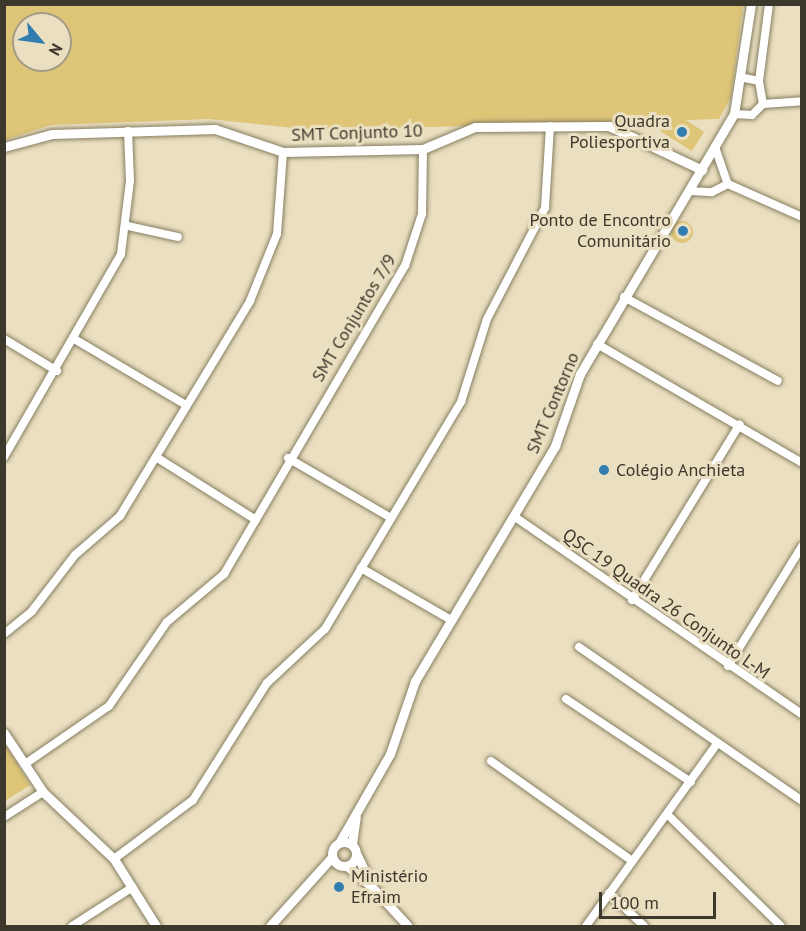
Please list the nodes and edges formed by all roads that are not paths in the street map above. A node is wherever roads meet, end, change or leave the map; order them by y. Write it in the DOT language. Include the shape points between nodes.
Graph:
graph roads {
  1 [pos="751,4"];
  2 [pos="769,4"];
  3 [pos="744,78"];
  4 [pos="759,81"];
  5 [pos="801,101"];
  6 [pos="763,104"];
  7 [pos="734,114"];
  8 [pos="550,126"];
  9 [pos="128,130"];
  10 [pos="4,147"];
  11 [pos="715,147"];
  12 [pos="423,149"];
  13 [pos="284,152"];
  14 [pos="702,170"];
  15 [pos="728,184"];
  16 [pos="690,191"];
  17 [pos="801,217"];
  18 [pos="128,226"];
  19 [pos="177,237"];
  20 [pos="624,297"];
  21 [pos="4,339"];
  22 [pos="76,340"];
  23 [pos="597,344"];
  24 [pos="57,371"];
  25 [pos="778,381"];
  26 [pos="186,405"];
  27 [pos="740,424"];
  28 [pos="156,456"];
  29 [pos="4,457"];
  30 [pos="288,458"];
  31 [pos="801,463"];
  32 [pos="515,517"];
  33 [pos="391,518"];
  34 [pos="256,520"];
  35 [pos="801,546"];
  36 [pos="361,568"];
  37 [pos="632,600"];
  38 [pos="451,620"];
  39 [pos="4,633"];
  40 [pos="579,647"];
  41 [pos="728,666"];
  42 [pos="566,699"];
  43 [pos="801,714"];
  44 [pos="4,733"];
  45 [pos="716,745"];
  46 [pos="491,762"];
  47 [pos="25,764"];
  48 [pos="691,782"];
  49 [pos="43,792"];
  50 [pos="801,801"];
  51 [pos="359,806"];
  52 [pos="668,815"];
  53 [pos="4,817"];
  54 [pos="339,843"];
  55 [pos="352,844"];
  56 [pos="357,855"];
  57 [pos="114,859"];
  58 [pos="632,861"];
  59 [pos="339,863"];
  60 [pos="133,887"];
  61 [pos="372,887"];
  62 [pos="609,893"];
  63 [pos="72,927"];
  64 [pos="156,927"];
  65 [pos="270,927"];
  66 [pos="408,927"];
  67 [pos="586,927"];
  68 [pos="644,927"];
  69 [pos="781,927"];
  1 -- 3 [label="street, SMT Contorno"];
  2 -- 4 [label="street"];
  3 -- 4 [label="street"];
  3 -- 7 [label="street, SMT Contorno"];
  4 -- 6 [label="street"];
  5 -- 6 [label="street"];
  6 -- 7 [label="street" via="752,115"];
  7 -- 11 [label="street, SMT Contorno"];
  8 -- 12 [label="street, SMT Conjunto 10" via="475,127"];
  8 -- 14 [label="street, SMT Conjunto 10" via="616,127"];
  8 -- 33 [label="street" via="545,208 487,319 461,402"];
  9 -- 10 [label="street, SMT Conjunto 10" via="52,134"];
  9 -- 13 [label="street, SMT Conjunto 10" via="215,129"];
  9 -- 18 [label="street"];
  11 -- 14 [label="street, SMT Contorno"];
  11 -- 15 [label="street"];
  12 -- 13 [label="street, SMT Conjunto 10"];
  12 -- 30 [label="street, SMT Conjuntos 7/9" via="422,214 405,266"];
  13 -- 26 [label="street" via="277,234 267,264"];
  14 -- 16 [label="street, SMT Contorno"];
  15 -- 16 [label="street" via="712,192"];
  15 -- 17 [label="street"];
  16 -- 20 [label="street, SMT Contorno"];
  18 -- 19 [label="street"];
  18 -- 22 [label="street" via="110,282"];
  20 -- 23 [label="street, SMT Contorno"];
  20 -- 25 [label="street"];
  21 -- 24 [label="street"];
  22 -- 24 [label="street"];
  22 -- 26 [label="street"];
  23 -- 27 [label="street"];
  23 -- 32 [label="street, SMT Contorno" via="575,384 555,446"];
  24 -- 29 [label="street"];
  26 -- 28 [label="street"];
  27 -- 31 [label="street"];
  27 -- 37 [label="street"];
  28 -- 34 [label="street"];
  28 -- 39 [label="street" via="120,516 75,555 32,611"];
  30 -- 33 [label="street"];
  30 -- 34 [label="street, SMT Conjuntos 7/9"];
  32 -- 37 [label="street, QSC 19 Quadra 26 Conjunto L-M"];
  32 -- 38 [label="street, SMT Contorno"];
  33 -- 36 [label="street"];
  34 -- 47 [label="street, SMT Conjuntos 7/9" via="224,574 167,622 123,692"];
  35 -- 41 [label="street"];
  36 -- 38 [label="street"];
  36 -- 57 [label="street" via="325,629 267,683 193,801"];
  37 -- 41 [label="street, QSC 19 Quadra 26 Conjunto L-M"];
  38 -- 51 [label="street, SMT Contorno" via="415,681 390,754"];
  40 -- 45 [label="street"];
  41 -- 43 [label="street, QSC 19 Quadra 26 Conjunto L-M"];
  42 -- 48 [label="street"];
  44 -- 47 [label="street"];
  45 -- 48 [label="street"];
  45 -- 50 [label="street" via="732,748"];
  46 -- 58 [label="street"];
  47 -- 49 [label="street"];
  48 -- 52 [label="street"];
  49 -- 53 [label="street"];
  49 -- 57 [label="street"];
  51 -- 54 [label="street, SMT Contorno"];
  51 -- 55 [label="street, SMT Contorno"];
  52 -- 58 [label="street"];
  52 -- 69 [label="street"];
  54 -- 55 [label="street"];
  54 -- 59 [label="street, SMT Contorno"];
  55 -- 56 [label="street"];
  56 -- 59 [label="street"];
  56 -- 61 [label="street"];
  57 -- 60 [label="street"];
  58 -- 62 [label="street"];
  59 -- 61 [label="street"];
  59 -- 65 [label="street" via="316,878"];
  60 -- 63 [label="street"];
  60 -- 64 [label="street"];
  61 -- 66 [label="street"];
  62 -- 67 [label="street"];
  62 -- 68 [label="street"];
}
